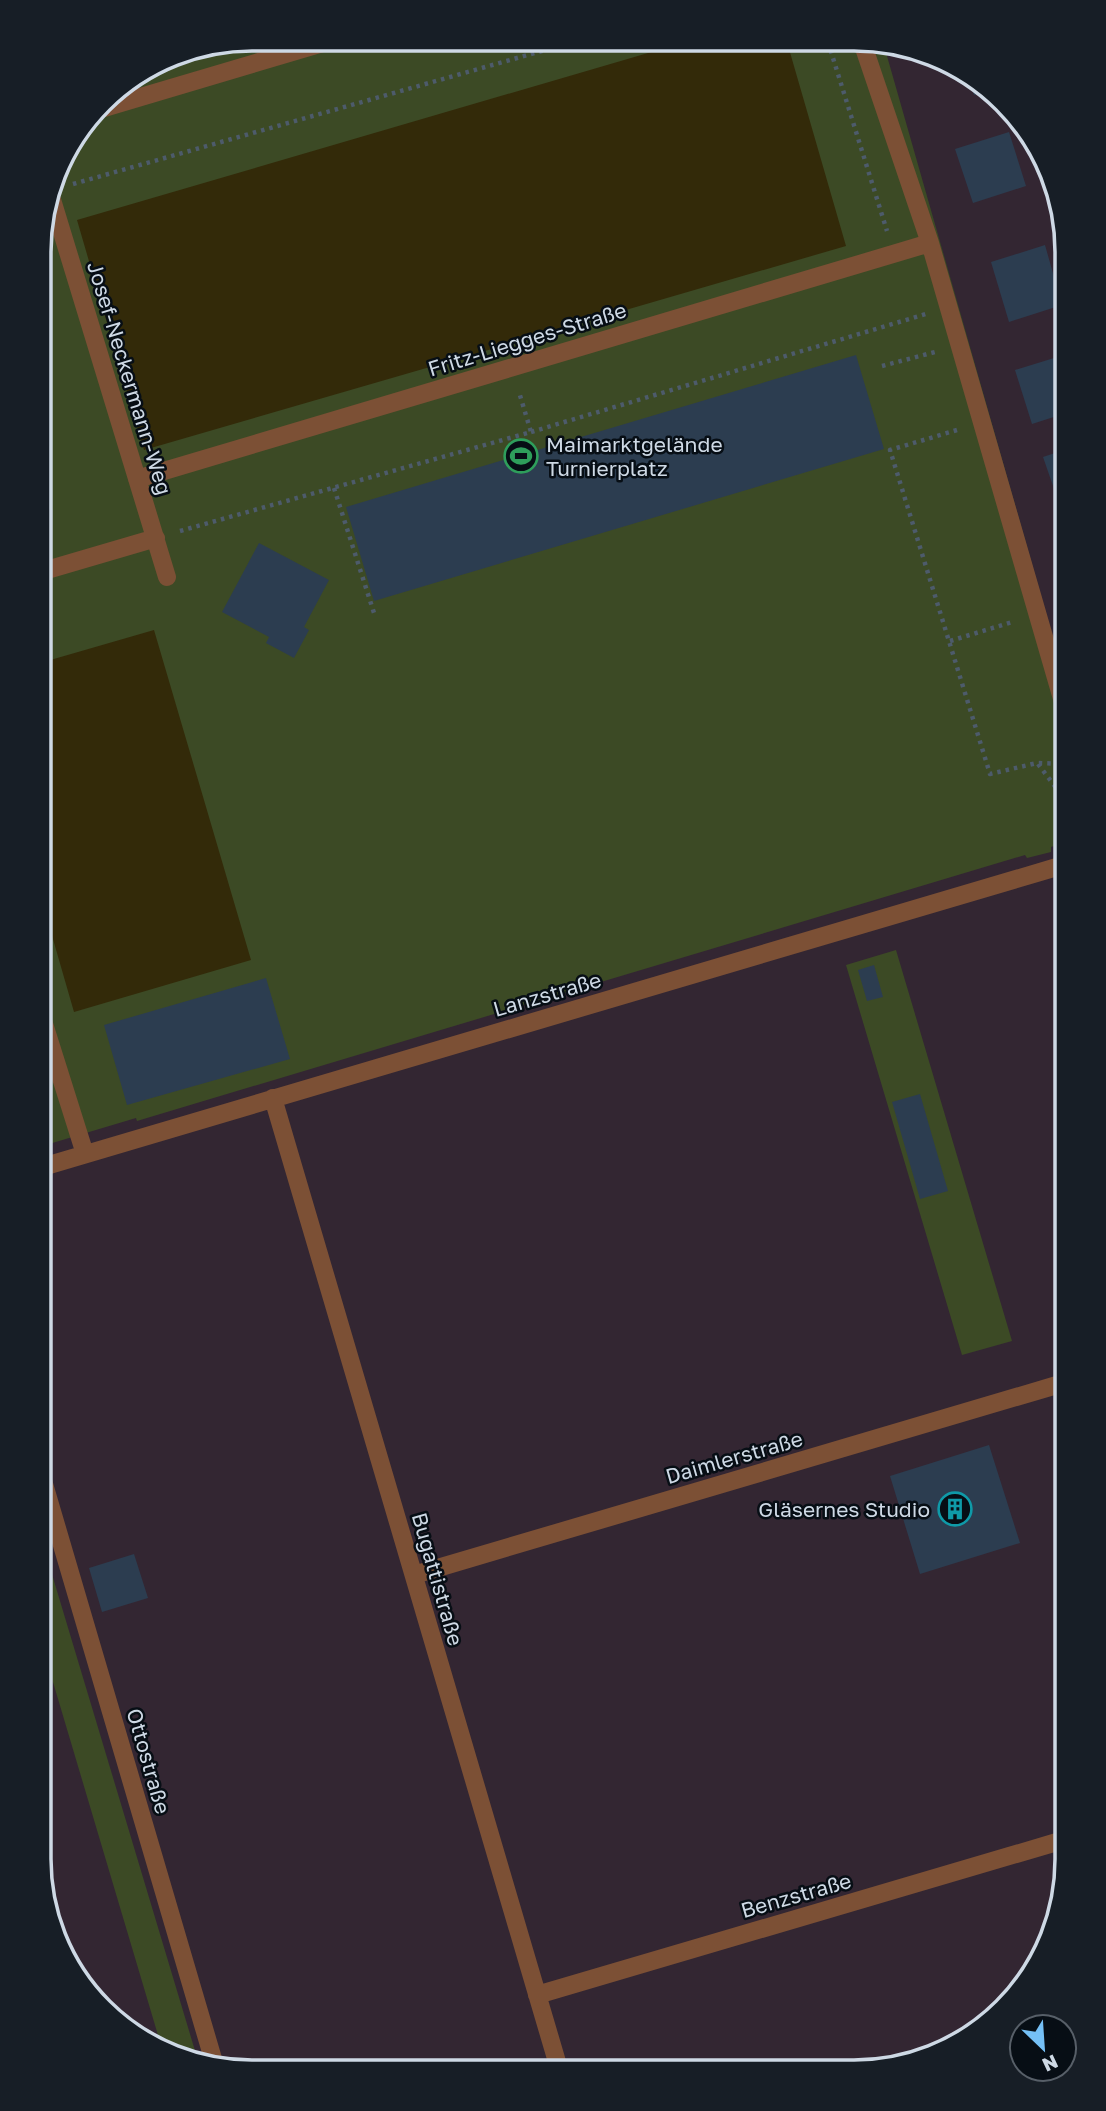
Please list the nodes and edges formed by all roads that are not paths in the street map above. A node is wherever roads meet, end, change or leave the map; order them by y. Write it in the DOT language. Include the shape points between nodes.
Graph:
graph roads {
  1 [pos="296,51"];
  2 [pos="865,51"];
  3 [pos="115,105"];
  4 [pos="59,197"];
  5 [pos="930,243"];
  6 [pos="137,479"];
  7 [pos="156,538"];
  8 [pos="51,569"];
  9 [pos="167,577"];
  10 [pos="1055,674"];
  11 [pos="1055,868"];
  12 [pos="51,1046"];
  13 [pos="274,1098"];
  14 [pos="85,1154"];
  15 [pos="51,1164"];
  16 [pos="1055,1386"];
  17 [pos="51,1508"];
  18 [pos="414,1575"];
  19 [pos="1055,1843"];
  20 [pos="537,1995"];
  21 [pos="212,2056"];
  22 [pos="556,2060"];
  1 -- 3 [label="lane"];
  2 -- 5 [label="lane"];
  4 -- 6 [label="lane, Josef-Neckermann-Weg"];
  5 -- 6 [label="lane, Fritz-Liegges-Straße"];
  5 -- 10 [label="lane"];
  6 -- 7 [label="lane, Josef-Neckermann-Weg"];
  7 -- 8 [label="lane"];
  7 -- 9 [label="lane, Josef-Neckermann-Weg"];
  11 -- 13 [label="lane, Lanzstraße"];
  12 -- 14 [label="lane"];
  13 -- 14 [label="lane, Lanzstraße"];
  13 -- 18 [label="lane, Bugattistraße"];
  14 -- 15 [label="lane, Lanzstraße"];
  16 -- 18 [label="lane, Daimlerstraße"];
  17 -- 21 [label="lane, Ottostraße"];
  18 -- 20 [label="lane, Bugattistraße"];
  19 -- 20 [label="lane, Benzstraße"];
  20 -- 22 [label="lane, Bugattistraße"];
}
